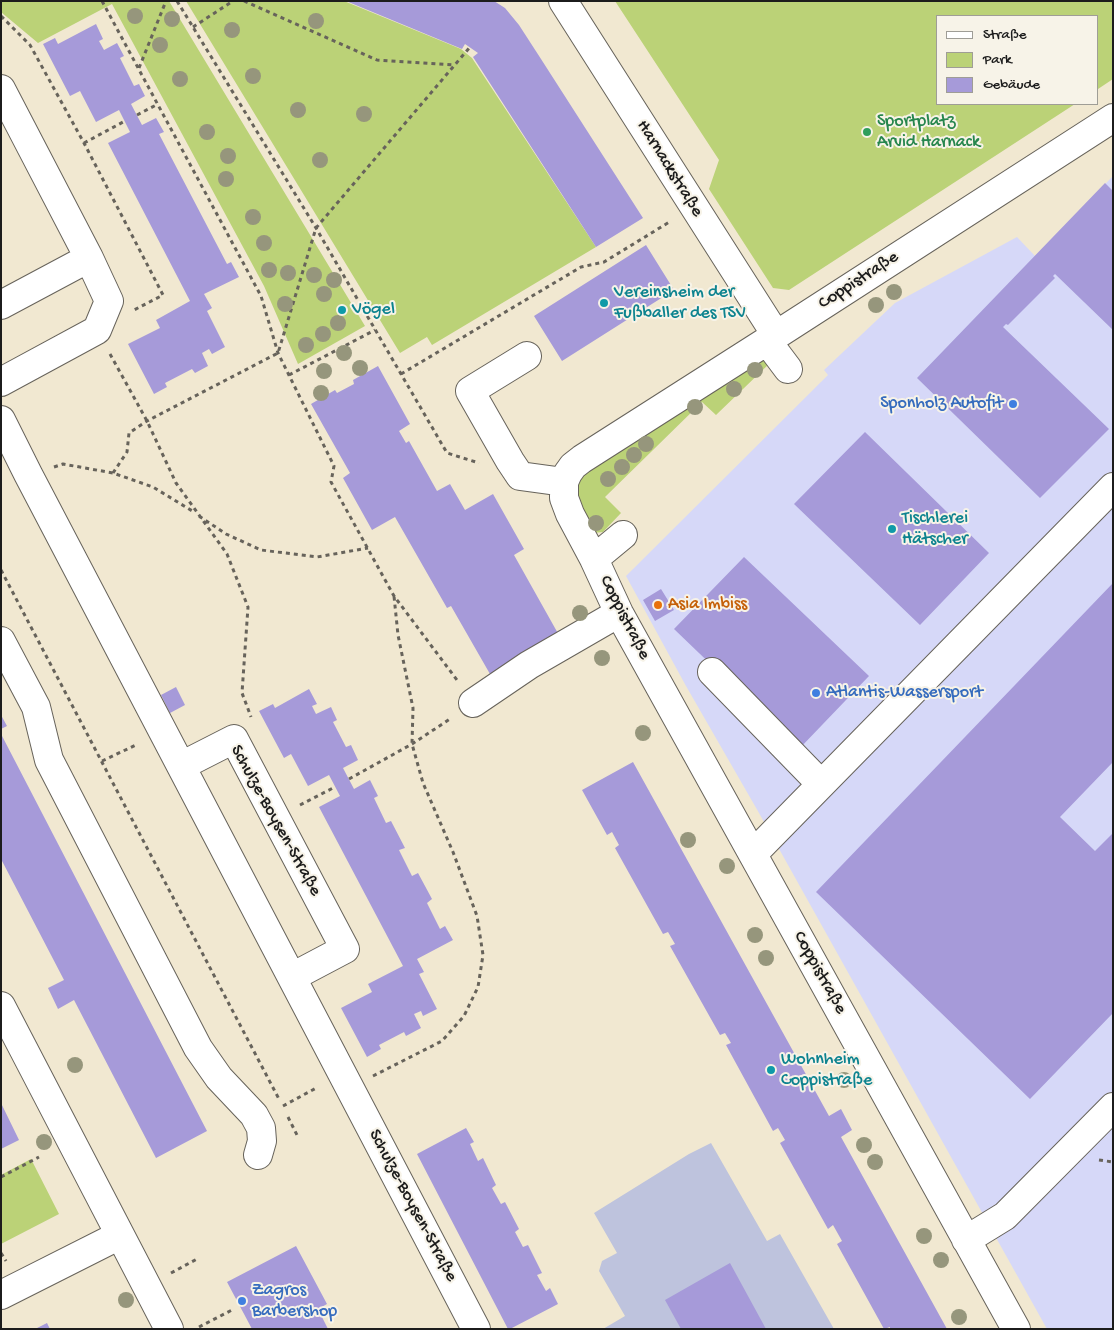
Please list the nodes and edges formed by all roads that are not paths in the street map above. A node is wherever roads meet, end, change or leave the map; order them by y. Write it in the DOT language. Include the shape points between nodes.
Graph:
graph roads {
  1 [pos="563,1"];
  2 [pos="1,89"];
  3 [pos="1113,118"];
  4 [pos="89,258"];
  5 [pos="1,304"];
  6 [pos="772,338"];
  7 [pos="527,356"];
  8 [pos="788,369"];
  9 [pos="1,382"];
  10 [pos="1,420"];
  11 [pos="564,482"];
  12 [pos="1113,487"];
  13 [pos="623,535"];
  14 [pos="594,560"];
  15 [pos="619,613"];
  16 [pos="1,641"];
  17 [pos="712,672"];
  18 [pos="473,703"];
  19 [pos="181,766"];
  20 [pos="821,784"];
  21 [pos="752,854"];
  22 [pos="292,977"];
  23 [pos="1,1006"];
  24 [pos="1113,1107"];
  25 [pos="258,1155"];
  26 [pos="120,1235"];
  27 [pos="966,1240"];
  28 [pos="1,1295"];
  29 [pos="169,1329"];
  30 [pos="476,1329"];
  31 [pos="1016,1329"];
  1 -- 6 [label="street, Harnackstraße"];
  2 -- 4 [label="street"];
  3 -- 6 [label="street, Coppistraße"];
  4 -- 5 [label="street"];
  4 -- 9 [label="street" via="110,301 97,330"];
  6 -- 8 [label="street, Harnackstraße"];
  6 -- 11 [label="street, Coppistraße" via="582,459 573,466"];
  7 -- 11 [label="street" via="470,391 520,476"];
  10 -- 19 [label="street"];
  11 -- 14 [label="street, Coppistraße" via="564,498 570,514"];
  12 -- 20 [label="street"];
  13 -- 14 [label="street"];
  14 -- 15 [label="street, Coppistraße"];
  15 -- 18 [label="street" via="529,665"];
  15 -- 21 [label="street, Coppistraße"];
  16 -- 25 [label="street" via="36,708 49,760 198,1048 219,1078 254,1115 261,1128"];
  17 -- 20 [label="street"];
  19 -- 22 [label="street, Schulze-Boysen-Straße"];
  19 -- 22 [label="street, Schulze-Boysen-Straße" via="234,739 239,747 345,949"];
  20 -- 21 [label="street"];
  21 -- 27 [label="street, Coppistraße"];
  22 -- 30 [label="street, Schulze-Boysen-Straße"];
  23 -- 26 [label="street"];
  24 -- 27 [label="street" via="1006,1216"];
  26 -- 28 [label="street"];
  26 -- 29 [label="street"];
  27 -- 31 [label="street, Coppistraße"];
}
